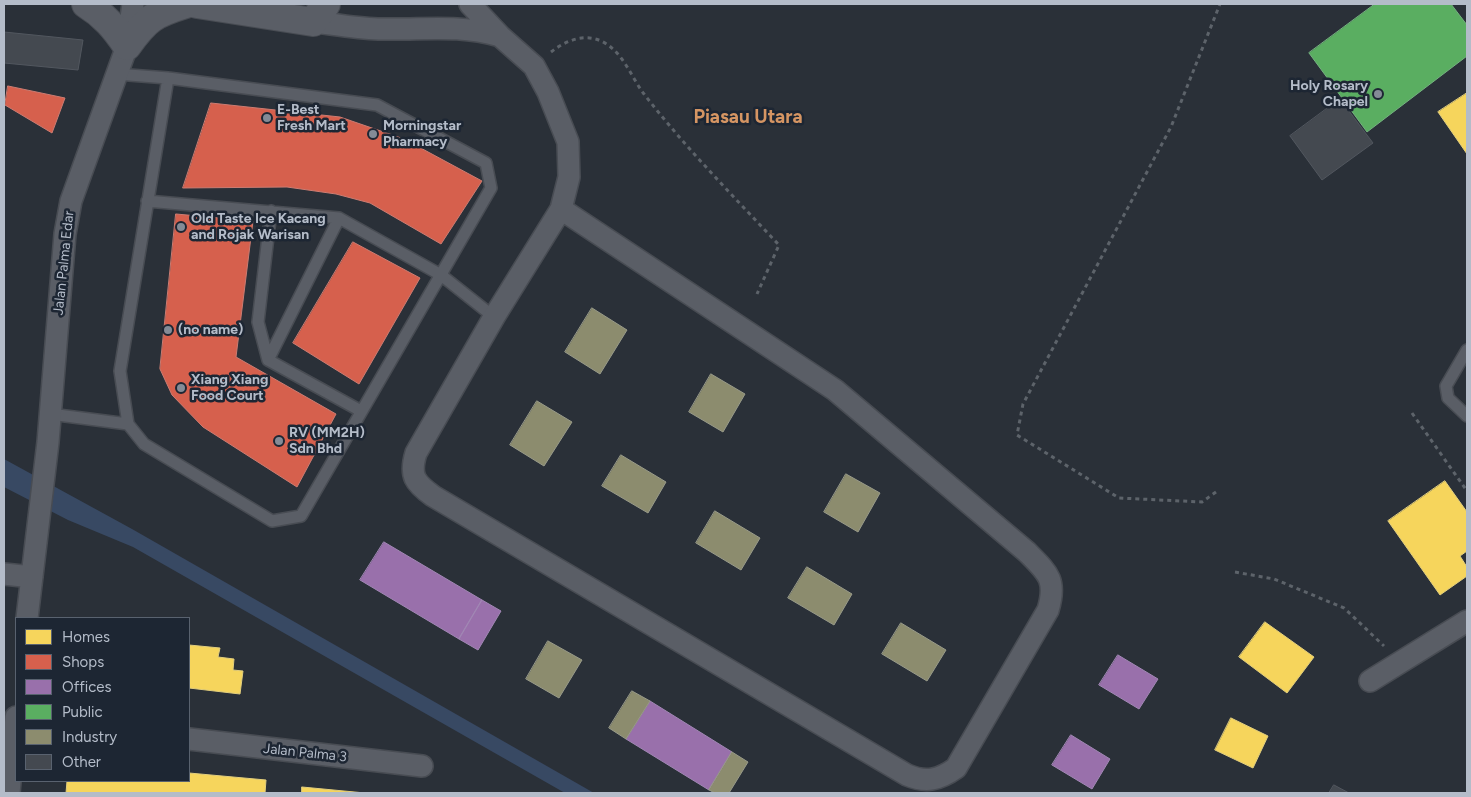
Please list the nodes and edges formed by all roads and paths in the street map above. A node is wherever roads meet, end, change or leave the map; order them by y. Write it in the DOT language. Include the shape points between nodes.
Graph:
graph roads {
  1 [pos="86,4"];
  2 [pos="133,4"];
  3 [pos="186,4"];
  4 [pos="196,4"];
  5 [pos="470,4"];
  6 [pos="1220,4"];
  7 [pos="320,13"];
  8 [pos="500,36"];
  9 [pos="127,46"];
  10 [pos="534,66"];
  11 [pos="116,74"];
  12 [pos="168,78"];
  13 [pos="147,201"];
  14 [pos="561,209"];
  15 [pos="271,211"];
  16 [pos="339,218"];
  17 [pos="440,275"];
  18 [pos="757,294"];
  19 [pos="494,317"];
  20 [pos="1467,350"];
  21 [pos="268,360"];
  22 [pos="361,411"];
  23 [pos="1412,413"];
  24 [pos="50,414"];
  25 [pos="1467,416"];
  26 [pos="128,424"];
  27 [pos="1467,491"];
  28 [pos="1216,492"];
  29 [pos="1235,572"];
  30 [pos="4,574"];
  31 [pos="32,577"];
  32 [pos="27,617"];
  33 [pos="1467,622"];
  34 [pos="1401,662"];
  35 [pos="1370,681"];
  36 [pos="15,729"];
  37 [pos="190,740"];
  38 [pos="422,766"];
  39 [pos="9,793"];
  1 -- 9 [label="street" via="112,24"];
  2 -- 9 [label="street, Jalan Palma Edar"];
  3 -- 9 [label="street" via="158,12 141,26"];
  4 -- 7 [label="street"];
  5 -- 8 [label="street"];
  6 -- 28 [label="path" via="1171,127 1023,404 1017,435 1119,498 1202,502"];
  7 -- 8 [label="street" via="380,30 441,27 473,29"];
  8 -- 10 [label="street"];
  9 -- 11 [label="street, Jalan Palma Edar"];
  10 -- 14 [label="street" via="568,142 569,177"];
  10 -- 18 [label="path" via="569,40 601,41 622,58 643,93 779,246"];
  11 -- 12 [label="lane"];
  11 -- 24 [label="street, Jalan Palma Edar" via="71,201 65,234"];
  12 -- 13 [label="lane"];
  12 -- 17 [label="lane" via="377,105 486,163 491,188"];
  13 -- 15 [label="lane"];
  13 -- 26 [label="lane" via="120,371"];
  14 -- 19 [label="street"];
  14 -- 19 [label="street" via="835,390 1027,552 1052,581 1048,610 956,768 943,778 931,780 907,775 422,488 414,478 412,467 416,453"];
  15 -- 16 [label="lane"];
  15 -- 21 [label="lane" via="258,322"];
  16 -- 17 [label="lane"];
  16 -- 21 [label="lane"];
  17 -- 19 [label="lane"];
  17 -- 22 [label="lane"];
  20 -- 25 [label="lane" via="1446,386 1448,398"];
  21 -- 22 [label="lane"];
  22 -- 26 [label="lane" via="301,516 272,521 144,444"];
  23 -- 27 [label="path"];
  24 -- 26 [label="lane"];
  24 -- 31 [label="street, Jalan Palma Edar"];
  29 -- 34 [label="path" via="1274,579 1344,608"];
  30 -- 31 [label="street"];
  31 -- 32 [label="street"];
  33 -- 34 [label="street"];
  34 -- 35 [label="street"];
  36 -- 39 [label="street"];
  37 -- 38 [label="street, Jalan Palma 3"];
}
